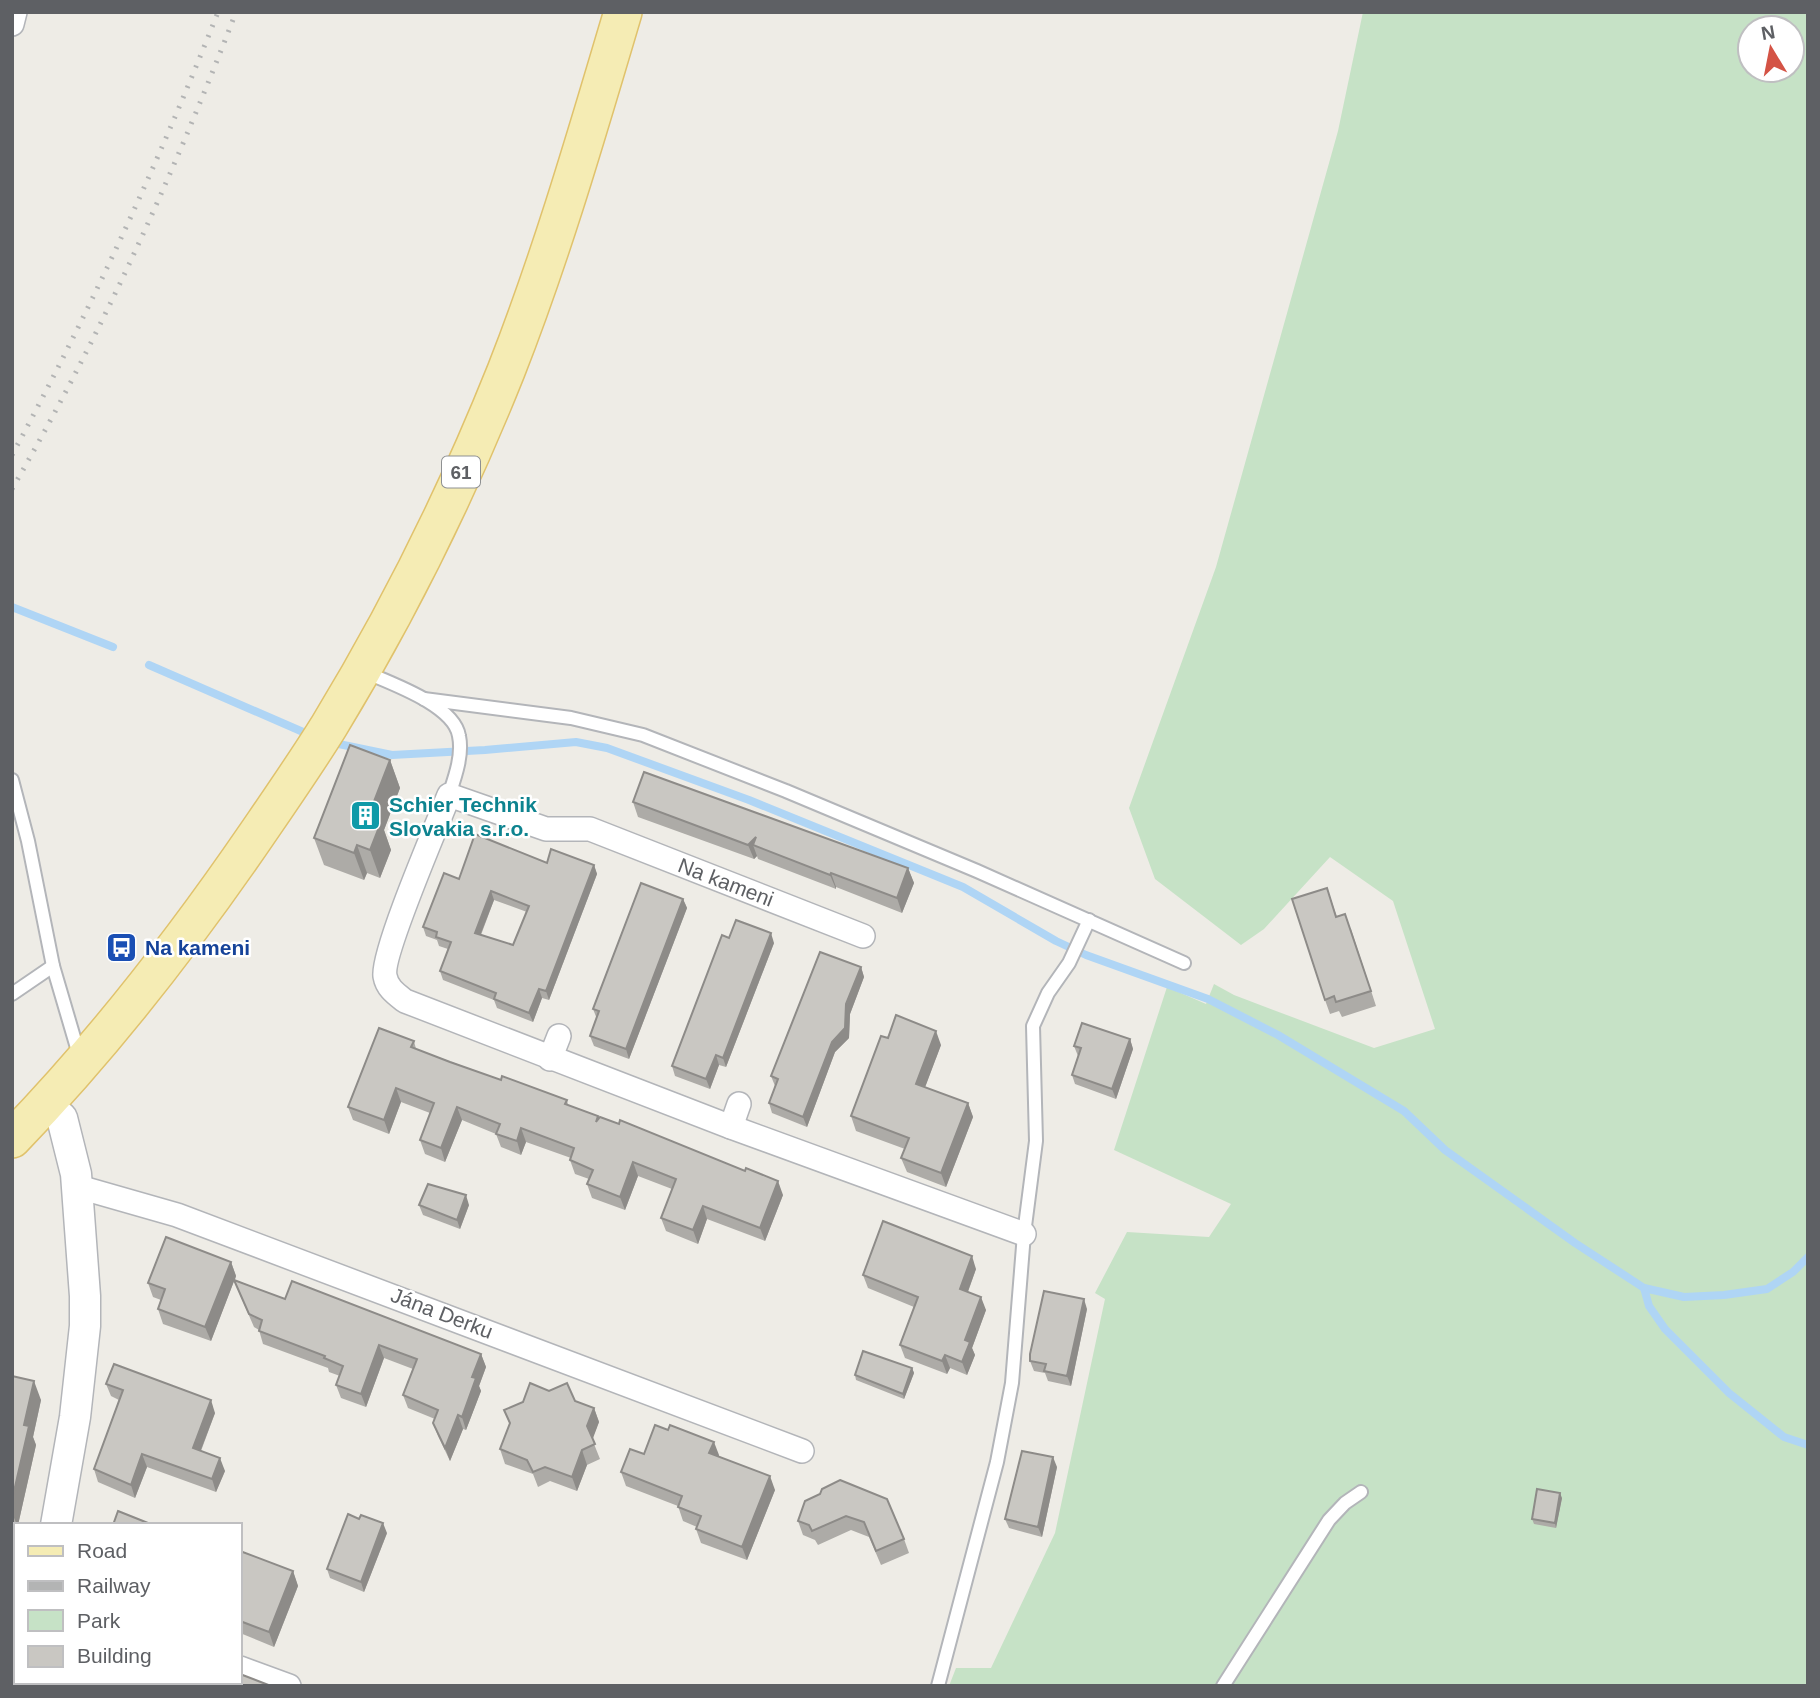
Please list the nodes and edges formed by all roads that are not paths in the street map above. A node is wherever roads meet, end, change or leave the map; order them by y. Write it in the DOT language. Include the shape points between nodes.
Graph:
graph roads {
  1 [pos="15,12"];
  2 [pos="623,12"];
  3 [pos="12,24"];
  4 [pos="362,671"];
  5 [pos="424,699"];
  6 [pos="12,780"];
  7 [pos="449,795"];
  8 [pos="1089,920"];
  9 [pos="863,936"];
  10 [pos="1184,963"];
  11 [pos="53,966"];
  12 [pos="12,995"];
  13 [pos="559,1036"];
  14 [pos="550,1059"];
  15 [pos="82,1064"];
  16 [pos="46,1104"];
  17 [pos="739,1104"];
  18 [pos="731,1127"];
  19 [pos="12,1139"];
  20 [pos="79,1186"];
  21 [pos="1024,1234"];
  22 [pos="802,1451"];
  23 [pos="1361,1492"];
  24 [pos="56,1523"];
  25 [pos="242,1669"];
  26 [pos="289,1686"];
  27 [pos="939,1686"];
  28 [pos="1223,1686"];
  1 -- 3 [label="street"];
  2 -- 4 [label="main road, 61" via="506,371 452,493"];
  4 -- 5 [label="lane"];
  4 -- 15 [label="main road, 61" via="199,918"];
  5 -- 7 [label="lane" via="447,715 460,736"];
  5 -- 8 [label="lane" via="571,718 643,735"];
  6 -- 11 [label="lane"];
  7 -- 9 [label="street, Na kameni" via="546,829 590,829"];
  7 -- 14 [label="street" via="385,962 384,976 389,988 405,1001"];
  8 -- 10 [label="lane"];
  8 -- 21 [label="lane" via="1033,1026 1036,1141"];
  11 -- 12 [label="lane"];
  11 -- 15 [label="lane"];
  13 -- 14 [label="street"];
  14 -- 18 [label="street"];
  15 -- 16 [label="main road, 61"];
  16 -- 19 [label="main road, 61"];
  16 -- 20 [label="street" via="62,1118"];
  17 -- 18 [label="street"];
  18 -- 21 [label="street"];
  20 -- 22 [label="street, Jána Derku" via="190,1219"];
  20 -- 24 [label="street" via="85,1325"];
  21 -- 27 [label="lane" via="1012,1383 984,1515"];
  23 -- 28 [label="lane" via="1329,1520"];
  25 -- 26 [label="street"];
}
